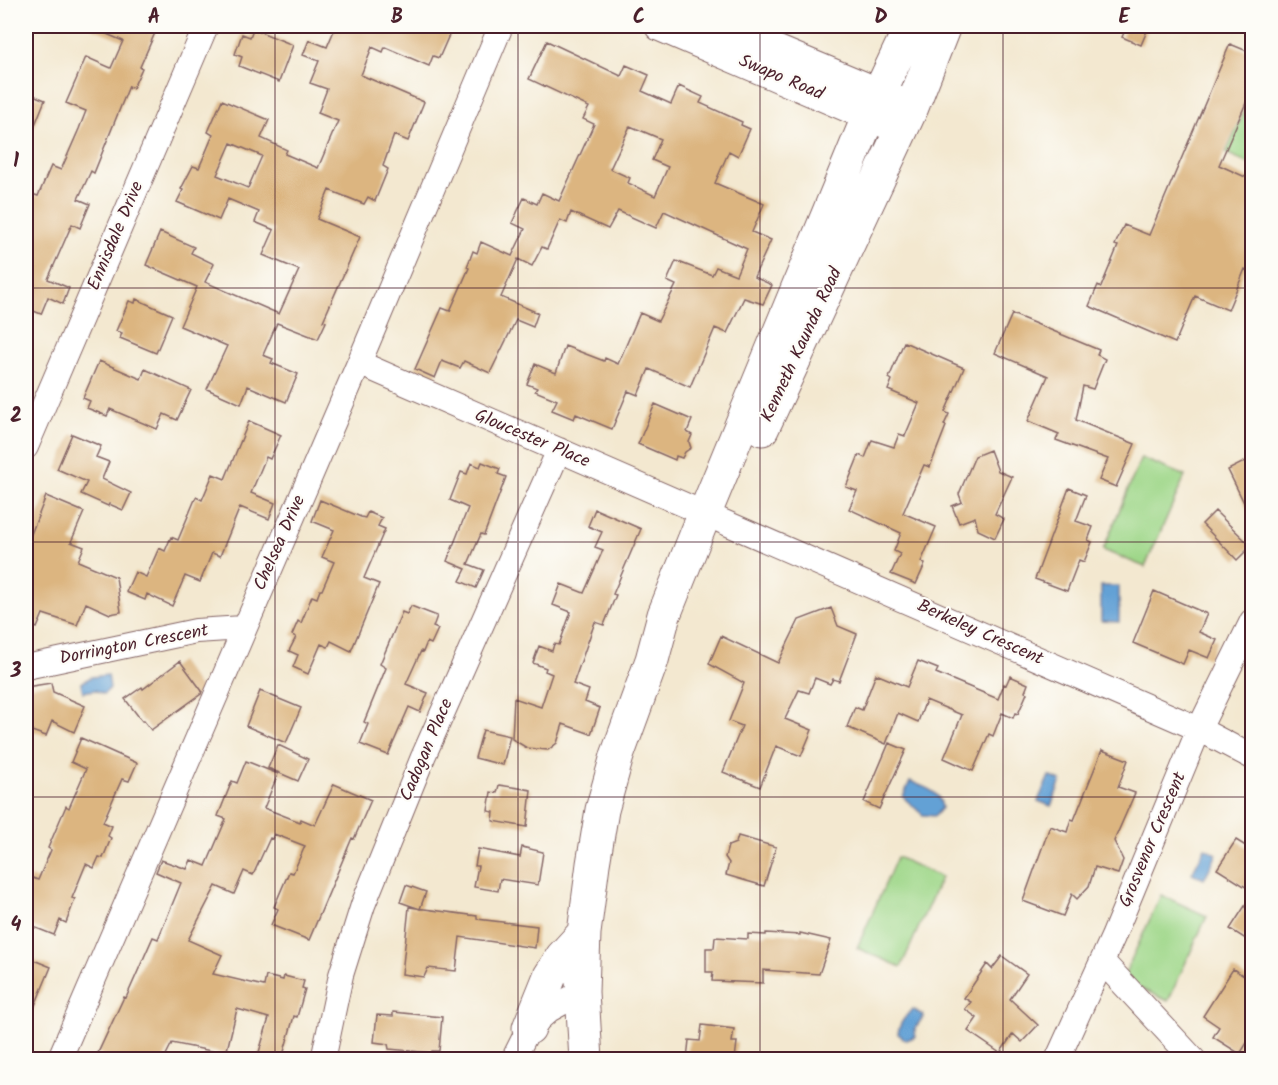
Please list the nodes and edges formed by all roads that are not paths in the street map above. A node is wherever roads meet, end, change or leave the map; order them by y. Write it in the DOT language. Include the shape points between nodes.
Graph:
graph roads {
  1 [pos="206,26"];
  2 [pos="501,26"];
  3 [pos="660,26"];
  4 [pos="718,26"];
  5 [pos="911,26"];
  6 [pos="944,26"];
  7 [pos="874,104"];
  8 [pos="907,119"];
  9 [pos="359,363"];
  10 [pos="26,447"];
  11 [pos="559,450"];
  12 [pos="712,517"];
  13 [pos="1252,621"];
  14 [pos="243,628"];
  15 [pos="26,667"];
  16 [pos="1199,729"];
  17 [pos="1252,757"];
  18 [pos="584,933"];
  19 [pos="1102,961"];
  20 [pos="582,992"];
  21 [pos="529,1028"];
  22 [pos="59,1059"];
  23 [pos="323,1059"];
  24 [pos="513,1059"];
  25 [pos="586,1059"];
  26 [pos="1057,1059"];
  27 [pos="1194,1059"];
  1 -- 10 [label="street, Ennisdale Drive"];
  2 -- 9 [label="street, Chelsea Drive"];
  3 -- 7 [label="street, Swapo Road"];
  4 -- 7 [label="street, Swapo Road"];
  5 -- 7 [label="main road, Kenneth Kaunda Road"];
  6 -- 8 [label="main road, Kenneth Kaunda Road"];
  7 -- 8 [label="street, Swapo Road"];
  7 -- 12 [label="main road, Kenneth Kaunda Road"];
  8 -- 12 [label="main road, Kenneth Kaunda Road"];
  9 -- 11 [label="street, Gloucester Place"];
  9 -- 14 [label="street, Chelsea Drive"];
  11 -- 12 [label="street, Gloucester Place"];
  11 -- 23 [label="street, Cadogan Place" via="423,757 363,905 341,975"];
  12 -- 16 [label="street, Berkeley Crescent"];
  12 -- 18 [label="main road, Kenneth Kaunda Road" via="664,615 631,713 602,810"];
  13 -- 16 [label="street, Grosvenor Crescent"];
  14 -- 15 [label="street, Dorrington Crescent" via="196,631"];
  14 -- 22 [label="street, Chelsea Drive"];
  16 -- 17 [label="street, Berkeley Crescent"];
  16 -- 19 [label="street, Grosvenor Crescent"];
  18 -- 20 [label="main road, Kenneth Kaunda Road"];
  18 -- 21 [label="main road" via="550,975"];
  19 -- 26 [label="street, Grosvenor Crescent"];
  19 -- 27 [label="street"];
  20 -- 21 [label="street" via="549,1010"];
  20 -- 25 [label="main road, Kenneth Kaunda Road"];
  21 -- 24 [label="street"];
}
